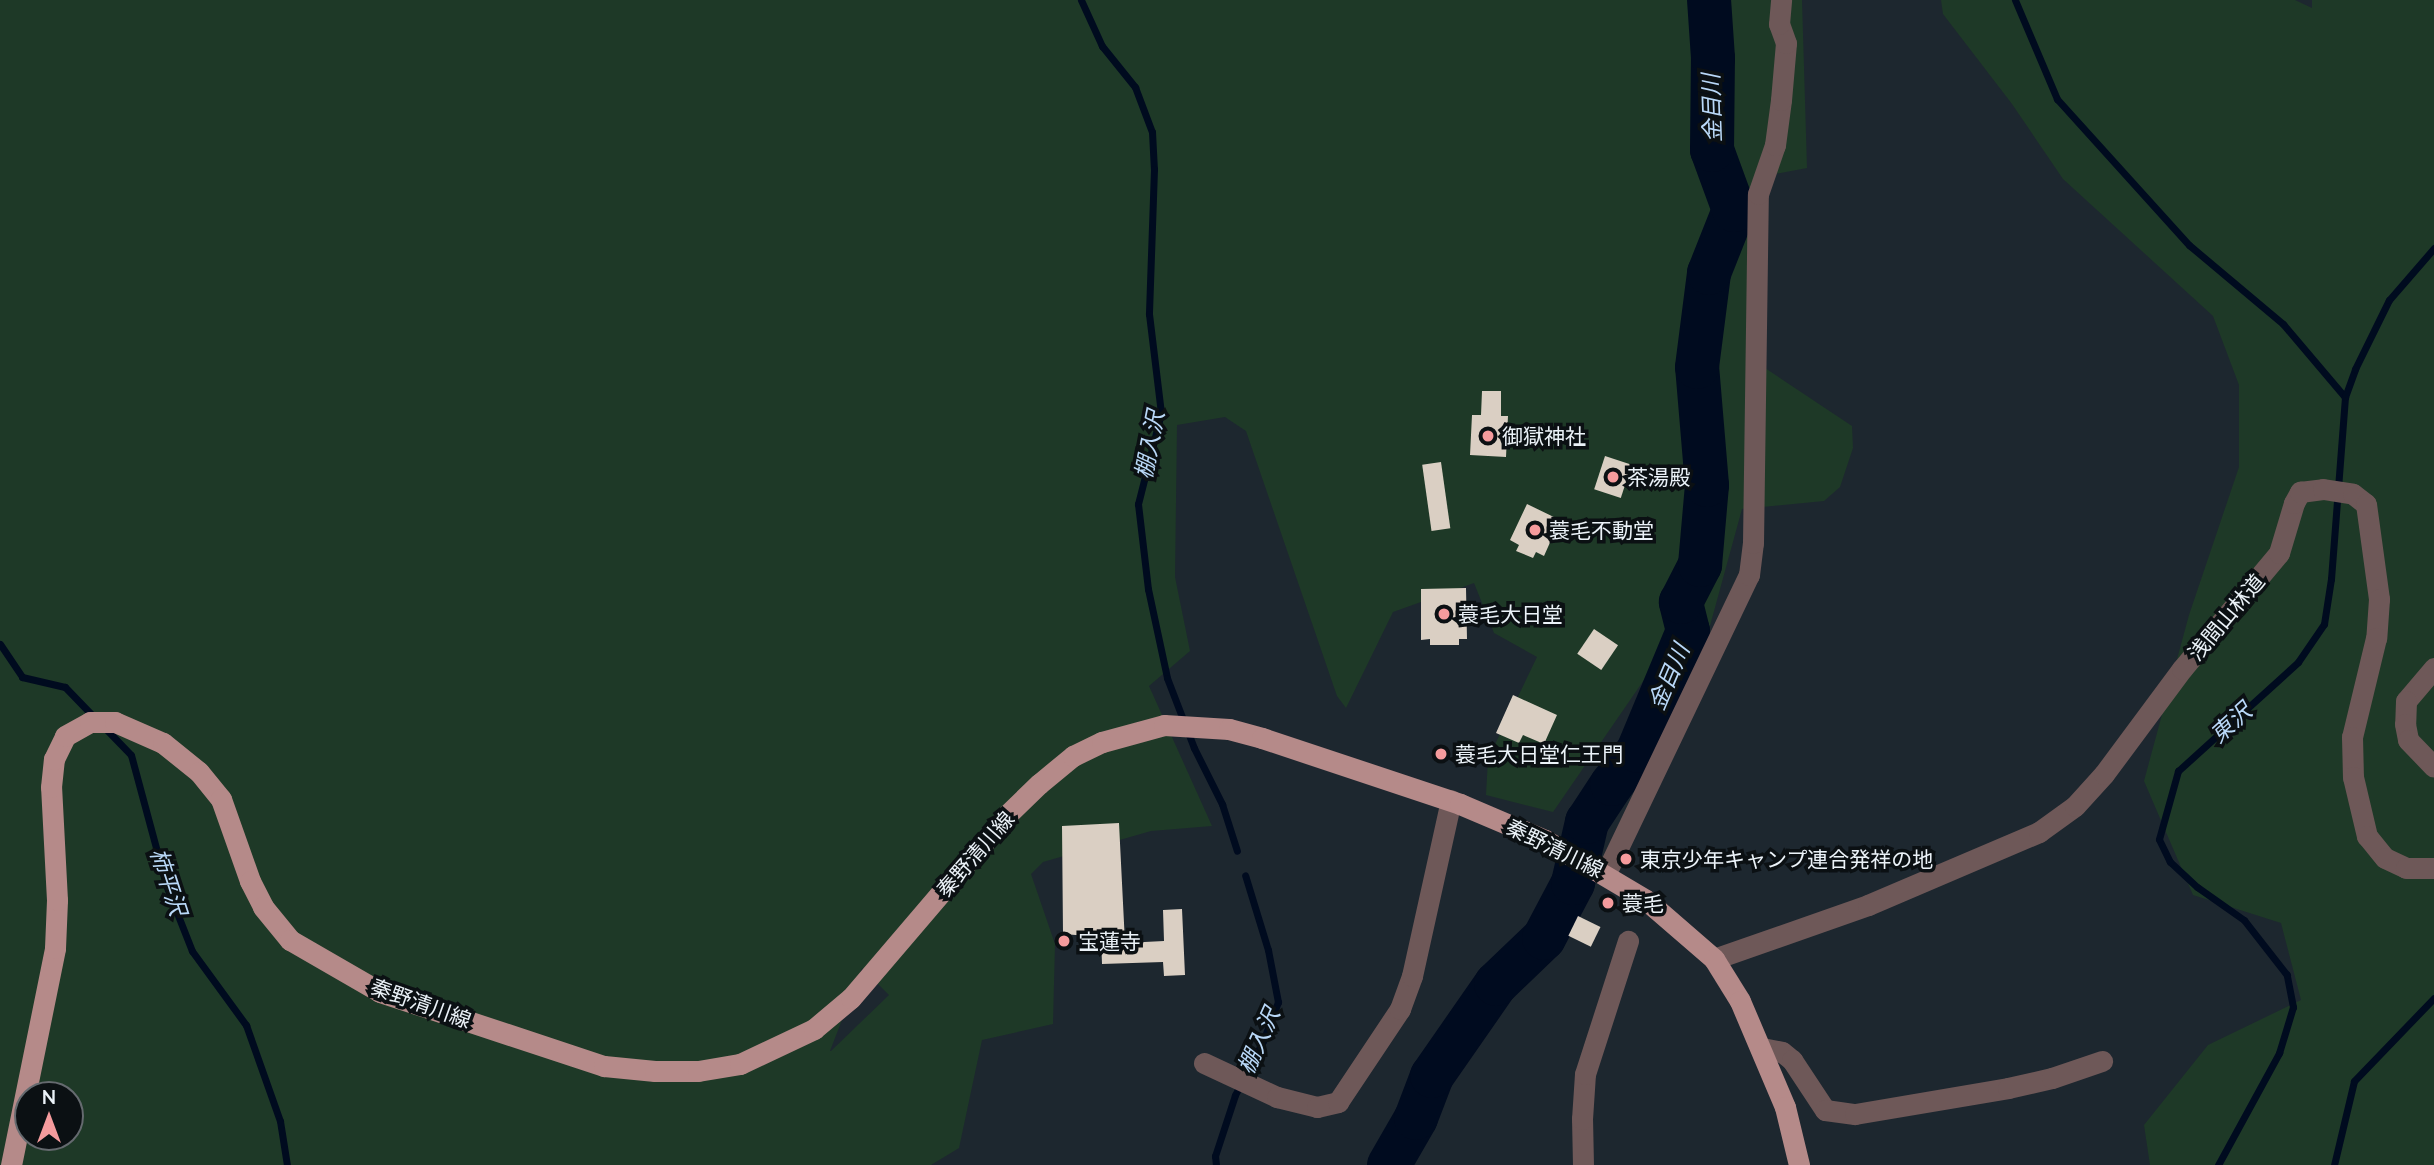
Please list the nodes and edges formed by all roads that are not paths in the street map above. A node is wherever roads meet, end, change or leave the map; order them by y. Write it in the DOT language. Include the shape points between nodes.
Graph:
graph roads {
  1 [pos="1781,0"];
  2 [pos="2434,667"];
  3 [pos="2434,767"];
  4 [pos="1451,800"];
  5 [pos="2434,868"];
  6 [pos="1598,869"];
  7 [pos="1628,941"];
  8 [pos="1714,959"];
  9 [pos="1762,1048"];
  10 [pos="2102,1061"];
  11 [pos="1204,1063"];
  12 [pos="11,1165"];
  13 [pos="1584,1165"];
  14 [pos="1800,1165"];
  1 -- 6 [label="street" via="1779,24 1786,43 1781,100 1775,145 1758,194 1754,530 1749,575"];
  2 -- 3 [label="street" via="2406,701 2405,724 2408,740"];
  4 -- 6 [label="main road, 秦野清川線" via="1545,840"];
  4 -- 11 [label="street" via="1412,976 1400,1009 1338,1102 1317,1107 1277,1097"];
  4 -- 12 [label="main road, 秦野清川線" via="1262,738 1199,726 1164,725 1102,742 1073,756 1038,783 850,998 814,1029 740,1064 655,1071 604,1066 380,992 290,940 263,907 221,799 199,772 163,743 115,722 90,722 65,736 54,759 55,948"];
  5 -- 8 [label="street, 浅間山林道" via="2406,868 2385,858 2367,836 2353,777 2352,737 2376,638 2379,599 2366,504 2353,494 2323,489 2300,492 2279,554 2075,806 2039,832 1868,905"];
  6 -- 8 [label="main road, 秦野清川線" via="1646,900"];
  7 -- 13 [label="street" via="1585,1074"];
  8 -- 9 [label="main road, 秦野清川線"];
  9 -- 10 [label="street" via="1782,1052 1792,1060 1825,1110 1855,1114 2008,1088"];
  9 -- 14 [label="main road, 秦野清川線" via="1785,1107"];
}
